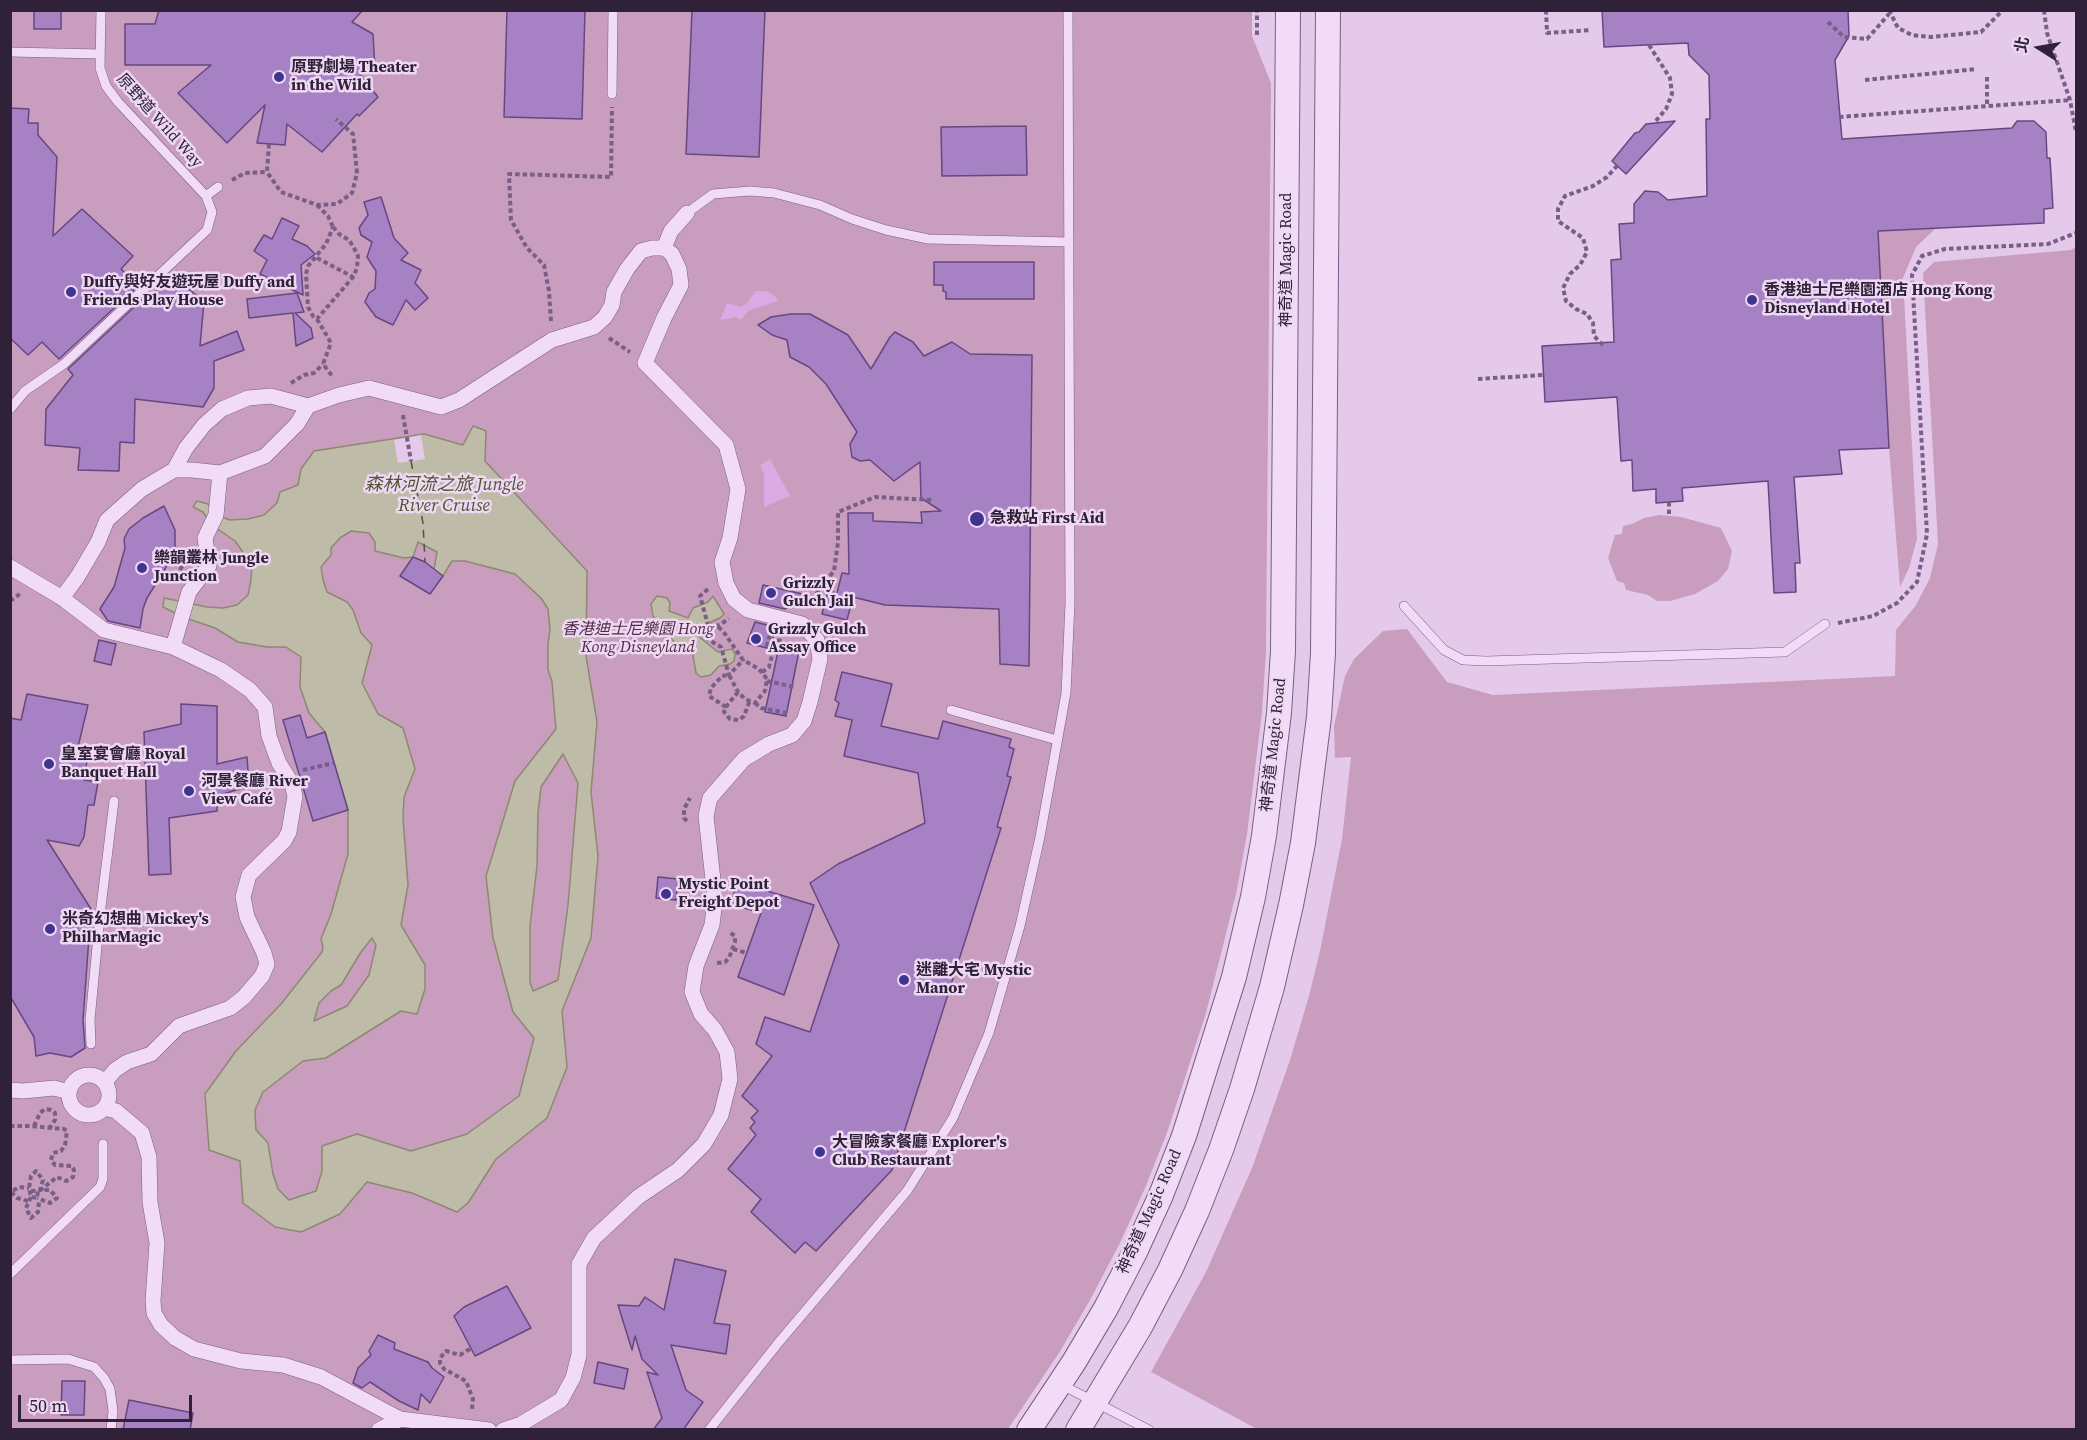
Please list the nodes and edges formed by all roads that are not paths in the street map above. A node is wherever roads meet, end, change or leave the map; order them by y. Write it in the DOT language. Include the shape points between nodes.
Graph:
graph roads {
  1 [pos="101,10"];
  2 [pos="613,10"];
  3 [pos="1068,10"];
  4 [pos="1288,10"];
  5 [pos="1328,10"];
  6 [pos="10,52"];
  7 [pos="100,54"];
  8 [pos="612,94"];
  9 [pos="218,187"];
  10 [pos="206,196"];
  11 [pos="687,213"];
  12 [pos="1070,242"];
  13 [pos="664,248"];
  14 [pos="308,406"];
  15 [pos="10,409"];
  16 [pos="174,470"];
  17 [pos="220,473"];
  18 [pos="10,567"];
  19 [pos="62,597"];
  20 [pos="1404,606"];
  21 [pos="1825,624"];
  22 [pos="173,647"];
  23 [pos="951,711"];
  24 [pos="1058,740"];
  25 [pos="114,801"];
  26 [pos="91,1044"];
  27 [pos="105,1083"];
  28 [pos="10,1090"];
  29 [pos="69,1092"];
  30 [pos="105,1108"];
  31 [pos="103,1144"];
  32 [pos="10,1274"];
  33 [pos="10,1360"];
  34 [pos="1060,1384"];
  35 [pos="1096,1402"];
  36 [pos="400,1419"];
  37 [pos="111,1430"];
  38 [pos="379,1430"];
  39 [pos="489,1430"];
  40 [pos="502,1430"];
  41 [pos="709,1430"];
  42 [pos="1029,1430"];
  43 [pos="1078,1430"];
  44 [pos="1149,1430"];
  1 -- 7 [label="lane, 原野道 Wild Way"];
  2 -- 8 [label="lane"];
  3 -- 12 [label="lane"];
  4 -- 34 [label="street, 神奇道 Magic Road" via="1283,651 1264,836 1234,977 1184,1136 1135,1252"];
  5 -- 35 [label="street" via="1323,653 1303,843 1272,987 1221,1150 1170,1269"];
  6 -- 7 [label="lane"];
  7 -- 10 [label="lane, 原野道 Wild Way" via="106,86"];
  9 -- 10 [label="lane"];
  10 -- 15 [label="lane" via="212,212 207,230 64,364 26,391"];
  11 -- 12 [label="lane" via="713,194 774,193 820,205 886,230 928,239"];
  11 -- 13 [label="street" via="671,231"];
  12 -- 24 [label="lane" via="1070,603 1066,693"];
  13 -- 14 [label="street" via="641,251 614,292 605,317 594,327 552,340 459,400 441,407 369,388"];
  13 -- 40 [label="street" via="679,268 681,285 645,363 726,445 738,489 722,562 726,583 734,599 748,610 795,622 817,640 820,659 806,717 792,735 744,759 710,798 706,816 714,908 692,992 701,1014 727,1052 730,1079 721,1115 704,1144 678,1170 638,1197 594,1238 579,1264 579,1355 573,1378 561,1400 521,1424"];
  14 -- 16 [label="street" via="272,396 248,398 222,410 204,424"];
  14 -- 17 [label="street" via="297,424 265,456"];
  16 -- 17 [label="street"];
  16 -- 19 [label="street" via="142,489 108,520"];
  17 -- 22 [label="street" via="216,515 205,538 208,566 189,592"];
  18 -- 19 [label="street"];
  19 -- 22 [label="street" via="104,630"];
  20 -- 21 [label="lane" via="1444,650 1463,660 1486,661 1785,652"];
  22 -- 27 [label="street" via="220,670 250,690 265,707 269,735 295,796 292,816 284,841 249,875 243,897 247,918 267,964 262,976 230,1008 180,1026 152,1054 127,1062"];
  23 -- 24 [label="lane"];
  24 -- 41 [label="lane" via="1020,926 989,1033 952,1118 908,1191"];
  25 -- 26 [label="lane" via="99,915"];
  27 -- 29 [label="street" via="87,1075 76,1080"];
  27 -- 30 [label="street" via="109,1095"];
  28 -- 29 [label="street" via="54,1088"];
  29 -- 30 [label="street" via="71,1105 81,1114 94,1115"];
  30 -- 36 [label="street" via="116,1111 142,1133 149,1157 150,1202 157,1243 153,1301 161,1325 194,1349 241,1361 283,1365 321,1377"];
  31 -- 32 [label="lane" via="100,1187"];
  33 -- 37 [label="lane" via="68,1359 94,1367 110,1389"];
  34 -- 35 [label="lane"];
  34 -- 42 [label="street, 神奇道 Magic Road"];
  35 -- 43 [label="street"];
  35 -- 44 [label="lane"];
  36 -- 38 [label="street"];
  36 -- 39 [label="street"];
}
